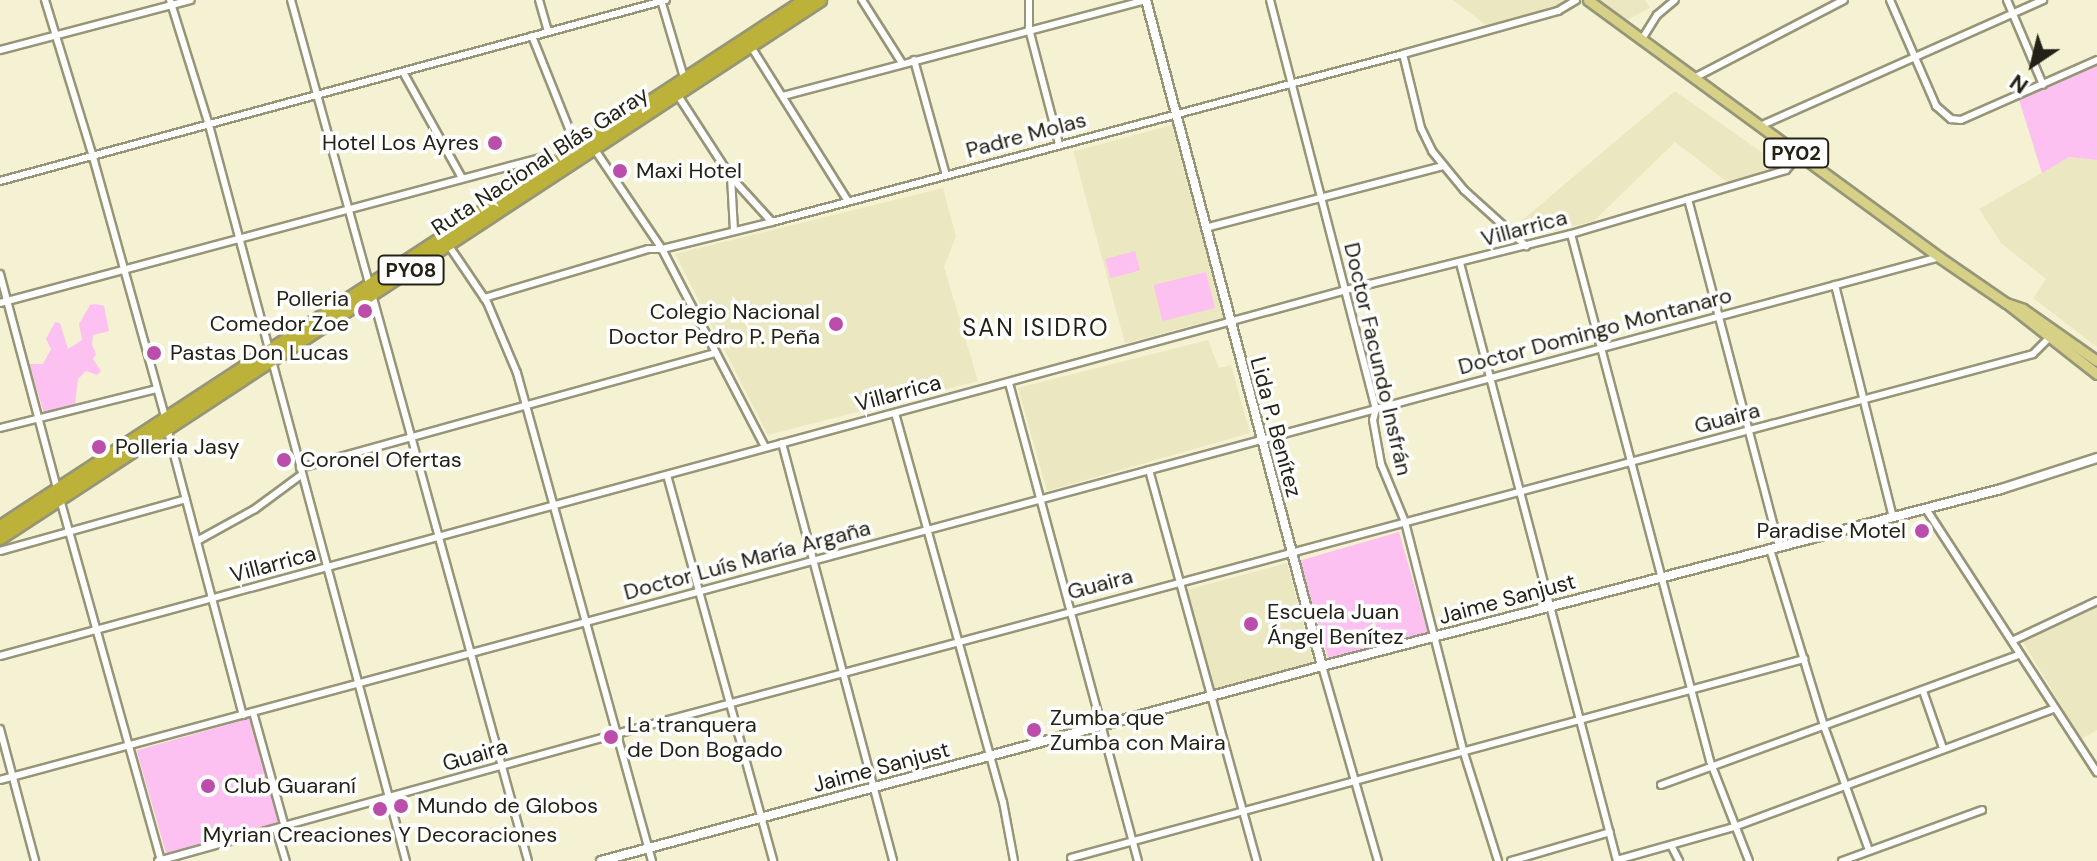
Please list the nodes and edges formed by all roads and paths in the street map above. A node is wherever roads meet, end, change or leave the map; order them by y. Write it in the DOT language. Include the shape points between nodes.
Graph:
graph roads {
  1 [pos="45,0"];
  2 [pos="191,0"];
  3 [pos="291,0"];
  4 [pos="539,0"];
  5 [pos="663,0"];
  6 [pos="804,0"];
  7 [pos="820,0"];
  8 [pos="862,0"];
  9 [pos="1029,0"];
  10 [pos="1146,0"];
  11 [pos="1270,0"];
  12 [pos="1576,0"];
  13 [pos="1588,0"];
  14 [pos="1675,0"];
  15 [pos="1844,0"];
  16 [pos="1890,0"];
  17 [pos="2007,0"];
  18 [pos="2043,0"];
  19 [pos="171,3"];
  20 [pos="2013,14"];
  21 [pos="1029,29"];
  22 [pos="548,31"];
  23 [pos="55,35"];
  24 [pos="532,36"];
  25 [pos="1642,39"];
  26 [pos="748,42"];
  27 [pos="0,50"];
  28 [pos="1403,54"];
  29 [pos="1914,58"];
  30 [pos="914,60"];
  31 [pos="2097,60"];
  32 [pos="902,63"];
  33 [pos="403,72"];
  34 [pos="1694,78"];
  35 [pos="686,82"];
  36 [pos="1292,83"];
  37 [pos="2043,85"];
  38 [pos="674,90"];
  39 [pos="320,94"];
  40 [pos="783,96"];
  41 [pos="1175,115"];
  42 [pos="209,125"];
  43 [pos="1760,126"];
  44 [pos="1059,144"];
  45 [pos="592,145"];
  46 [pos="580,152"];
  47 [pos="1799,155"];
  48 [pos="93,157"];
  49 [pos="555,162"];
  50 [pos="1443,166"];
  51 [pos="946,175"];
  52 [pos="731,177"];
  53 [pos="462,178"];
  54 [pos="0,181"];
  55 [pos="1322,198"];
  56 [pos="1688,199"];
  57 [pos="848,201"];
  58 [pos="348,208"];
  59 [pos="772,222"];
  60 [pos="1205,228"];
  61 [pos="734,230"];
  62 [pos="1571,234"];
  63 [pos="237,238"];
  64 [pos="446,241"];
  65 [pos="1526,246"];
  66 [pos="662,249"];
  67 [pos="1939,257"];
  68 [pos="1460,263"];
  69 [pos="122,268"];
  70 [pos="0,274"];
  71 [pos="1835,285"];
  72 [pos="370,290"];
  73 [pos="1346,290"];
  74 [pos="484,298"];
  75 [pos="3,302"];
  76 [pos="2006,303"];
  77 [pos="1720,316"];
  78 [pos="1230,322"];
  79 [pos="2048,339"];
  80 [pos="1602,348"];
  81 [pos="715,353"];
  82 [pos="270,355"];
  83 [pos="2097,361"];
  84 [pos="2097,374"];
  85 [pos="1490,378"];
  86 [pos="1009,383"];
  87 [pos="156,389"];
  88 [pos="1864,399"];
  89 [pos="526,407"];
  90 [pos="1376,409"];
  91 [pos="895,413"];
  92 [pos="39,419"];
  93 [pos="166,423"];
  94 [pos="0,428"];
  95 [pos="1748,431"];
  96 [pos="414,437"];
  97 [pos="1261,440"];
  98 [pos="782,443"];
  99 [pos="765,447"];
  100 [pos="2097,458"];
  101 [pos="1634,461"];
  102 [pos="1149,470"];
  103 [pos="300,472"];
  104 [pos="667,475"];
  105 [pos="1518,492"];
  106 [pos="59,493"];
  107 [pos="186,499"];
  108 [pos="1039,500"];
  109 [pos="553,506"];
  110 [pos="1926,509"];
  111 [pos="1893,518"];
  112 [pos="1405,522"];
  113 [pos="0,526"];
  114 [pos="927,530"];
  115 [pos="69,531"];
  116 [pos="0,538"];
  117 [pos="440,538"];
  118 [pos="197,541"];
  119 [pos="1775,548"];
  120 [pos="0,551"];
  121 [pos="1290,552"];
  122 [pos="814,561"];
  123 [pos="326,568"];
  124 [pos="1664,577"];
  125 [pos="1180,581"];
  126 [pos="697,592"];
  127 [pos="212,599"];
  128 [pos="2097,601"];
  129 [pos="1550,607"];
  130 [pos="1068,611"];
  131 [pos="585,622"];
  132 [pos="97,630"];
  133 [pos="1434,637"];
  134 [pos="2012,641"];
  135 [pos="957,642"];
  136 [pos="472,653"];
  137 [pos="2020,654"];
  138 [pos="0,656"];
  139 [pos="1804,659"];
  140 [pos="1322,666"];
  141 [pos="843,672"];
  142 [pos="357,684"];
  143 [pos="1694,689"];
  144 [pos="1923,691"];
  145 [pos="1212,696"];
  146 [pos="730,703"];
  147 [pos="2055,708"];
  148 [pos="253,712"];
  149 [pos="243,715"];
  150 [pos="1580,721"];
  151 [pos="1824,726"];
  152 [pos="1101,727"];
  153 [pos="0,729"];
  154 [pos="616,734"];
  155 [pos="130,745"];
  156 [pos="1943,748"];
  157 [pos="1464,753"];
  158 [pos="989,757"];
  159 [pos="501,766"];
  160 [pos="1713,769"];
  161 [pos="2097,772"];
  162 [pos="13,777"];
  163 [pos="0,780"];
  164 [pos="1354,780"];
  165 [pos="1844,784"];
  166 [pos="1661,785"];
  167 [pos="874,788"];
  168 [pos="387,798"];
  169 [pos="1982,810"];
  170 [pos="1244,813"];
  171 [pos="760,818"];
  172 [pos="285,827"];
  173 [pos="1734,827"];
  174 [pos="276,829"];
  175 [pos="1610,832"];
  176 [pos="1132,839"];
  177 [pos="1671,845"];
  178 [pos="647,848"];
  179 [pos="1869,850"];
  180 [pos="1071,858"];
  181 [pos="1617,860"];
  182 [pos="35,861"];
  183 [pos="160,861"];
  184 [pos="286,861"];
  185 [pos="406,861"];
  186 [pos="528,861"];
  187 [pos="601,861"];
  188 [pos="652,861"];
  189 [pos="773,861"];
  190 [pos="893,861"];
  191 [pos="1014,861"];
  192 [pos="1138,861"];
  193 [pos="1257,861"];
  194 [pos="1378,861"];
  195 [pos="1498,861"];
  196 [pos="1511,861"];
  197 [pos="1679,861"];
  198 [pos="1749,861"];
  199 [pos="1842,861"];
  1 -- 23 [label="street"];
  2 -- 19 [label="street"];
  3 -- 39 [label="street"];
  4 -- 22 [label="street"];
  5 -- 22 [label="street"];
  5 -- 35 [label="street"];
  6 -- 26 [label="highway, Ruta Nacional Blás Garay / PY08"];
  7 -- 26 [label="highway, Ruta Nacional Blás Garay / PY08"];
  8 -- 32 [label="street"];
  9 -- 21 [label="street"];
  10 -- 21 [label="street"];
  10 -- 41 [label="main road, Lida P. Benítez"];
  11 -- 36 [label="street, Doctor Facundo Insfrán"];
  12 -- 28 [label="street, Padre Molas" via="1558,11"];
  13 -- 25 [label="main road, PY02"];
  14 -- 25 [label="street" via="1657,15"];
  15 -- 34 [label="street"];
  16 -- 29 [label="street"];
  17 -- 20 [label="street"];
  18 -- 20 [label="street"];
  19 -- 23 [label="street"];
  19 -- 42 [label="street"];
  20 -- 29 [label="street"];
  20 -- 37 [label="street"];
  21 -- 30 [label="street"];
  21 -- 44 [label="street"];
  22 -- 24 [label="street"];
  23 -- 27 [label="street"];
  23 -- 48 [label="street"];
  24 -- 33 [label="street"];
  24 -- 46 [label="street"];
  25 -- 34 [label="main road, PY02"];
  26 -- 35 [label="highway, Ruta Nacional Blás Garay / PY08"];
  26 -- 40 [label="street"];
  28 -- 36 [label="street, Padre Molas"];
  28 -- 50 [label="street" via="1421,128"];
  29 -- 37 [label="street" via="1936,106 1951,119 1961,120"];
  29 -- 43 [label="street"];
  30 -- 32 [label="street"];
  30 -- 51 [label="street"];
  31 -- 37 [label="street"];
  32 -- 40 [label="street"];
  33 -- 39 [label="street"];
  33 -- 53 [label="street"];
  34 -- 43 [label="main road, PY02"];
  35 -- 38 [label="highway, Ruta Nacional Blás Garay / PY08"];
  36 -- 41 [label="street, Padre Molas"];
  36 -- 55 [label="street, Doctor Facundo Insfrán"];
  38 -- 45 [label="highway, Ruta Nacional Blás Garay / PY08"];
  38 -- 52 [label="street"];
  39 -- 42 [label="street"];
  39 -- 58 [label="street"];
  40 -- 57 [label="street"];
  41 -- 44 [label="street, Padre Molas"];
  41 -- 60 [label="main road, Lida P. Benítez"];
  42 -- 48 [label="street"];
  42 -- 63 [label="street"];
  43 -- 47 [label="main road, PY02"];
  44 -- 51 [label="street, Padre Molas"];
  45 -- 46 [label="highway, Ruta Nacional Blás Garay / PY08"];
  45 -- 66 [label="street"];
  46 -- 49 [label="highway, Ruta Nacional Blás Garay / PY08"];
  46 -- 64 [label="highway, Ruta Nacional Blás Garay / PY08"];
  47 -- 56 [label="street, Villarrica" via="1786,170"];
  47 -- 67 [label="main road, PY02"];
  48 -- 54 [label="street"];
  48 -- 69 [label="street"];
  49 -- 53 [label="street" via="544,157"];
  49 -- 64 [label="highway, Ruta Nacional Blás Garay / PY08"];
  50 -- 55 [label="street"];
  50 -- 65 [label="street"];
  51 -- 57 [label="street, Padre Molas"];
  52 -- 59 [label="street"];
  52 -- 61 [label="street"];
  53 -- 58 [label="street"];
  55 -- 60 [label="street"];
  55 -- 73 [label="street, Doctor Facundo Insfrán"];
  56 -- 62 [label="street, Villarrica"];
  56 -- 77 [label="street"];
  57 -- 59 [label="street, Padre Molas"];
  58 -- 63 [label="street"];
  58 -- 72 [label="street"];
  59 -- 61 [label="street, Padre Molas"];
  60 -- 78 [label="main road, Lida P. Benítez"];
  61 -- 66 [label="street, Padre Molas"];
  62 -- 65 [label="street, Villarrica"];
  62 -- 80 [label="street"];
  63 -- 69 [label="street"];
  63 -- 82 [label="street"];
  64 -- 72 [label="highway, Ruta Nacional Blás Garay / PY08"];
  64 -- 74 [label="street"];
  65 -- 68 [label="street, Villarrica"];
  66 -- 74 [label="street, Padre Molas"];
  66 -- 81 [label="street"];
  67 -- 71 [label="street, Doctor Domingo Montanaro"];
  67 -- 76 [label="main road, PY02"];
  68 -- 73 [label="street, Villarrica"];
  68 -- 85 [label="street"];
  69 -- 75 [label="street"];
  69 -- 87 [label="street"];
  70 -- 75 [label="street"];
  71 -- 77 [label="street, Doctor Domingo Montanaro"];
  71 -- 88 [label="street"];
  72 -- 82 [label="highway, Ruta Nacional Blás Garay / PY08"];
  72 -- 96 [label="street"];
  73 -- 78 [label="street, Villarrica"];
  73 -- 90 [label="street, Doctor Facundo Insfrán"];
  74 -- 89 [label="street" via="506,340"];
  75 -- 92 [label="street"];
  76 -- 79 [label="main road, PY02"];
  76 -- 83 [label="main road, PY02" via="2023,309"];
  77 -- 80 [label="street, Doctor Domingo Montanaro"];
  77 -- 95 [label="street"];
  78 -- 86 [label="street, Villarrica"];
  78 -- 97 [label="main road, Lida P. Benítez"];
  79 -- 84 [label="main road, PY02"];
  79 -- 88 [label="street, Guaira" via="2033,354"];
  80 -- 85 [label="street, Doctor Domingo Montanaro"];
  80 -- 101 [label="street"];
  81 -- 89 [label="street"];
  81 -- 99 [label="street"];
  82 -- 93 [label="highway, Ruta Nacional Blás Garay / PY08"];
  82 -- 103 [label="street"];
  85 -- 90 [label="street, Doctor Domingo Montanaro"];
  85 -- 105 [label="street"];
  86 -- 91 [label="street, Villarrica"];
  86 -- 108 [label="street"];
  87 -- 92 [label="street"];
  87 -- 93 [label="street"];
  88 -- 95 [label="street, Guaira"];
  88 -- 111 [label="street"];
  89 -- 96 [label="street"];
  89 -- 109 [label="street"];
  90 -- 97 [label="street, Doctor Domingo Montanaro"];
  90 -- 112 [label="street, Doctor Facundo Insfrán" via="1381,464"];
  91 -- 98 [label="street, Villarrica"];
  91 -- 114 [label="street"];
  92 -- 94 [label="street"];
  92 -- 106 [label="street"];
  93 -- 106 [label="highway, Ruta Nacional Blás Garay / PY08"];
  93 -- 107 [label="street"];
  95 -- 101 [label="street, Guaira"];
  95 -- 119 [label="street"];
  96 -- 103 [label="street"];
  96 -- 117 [label="street"];
  97 -- 102 [label="street, Doctor Luís María Argaña"];
  97 -- 121 [label="main road, Lida P. Benítez"];
  98 -- 99 [label="street, Villarrica"];
  98 -- 122 [label="street"];
  99 -- 104 [label="street, Villarrica"];
  100 -- 110 [label="main road, Jaime Sanjust"];
  101 -- 105 [label="street, Guaira"];
  101 -- 124 [label="street"];
  102 -- 108 [label="street, Doctor Luís María Argaña"];
  102 -- 125 [label="street"];
  103 -- 118 [label="street" via="255,509"];
  103 -- 123 [label="street"];
  104 -- 109 [label="street, Villarrica"];
  104 -- 126 [label="street"];
  105 -- 112 [label="street, Guaira"];
  105 -- 129 [label="street"];
  106 -- 113 [label="highway, Ruta Nacional Blás Garay / PY08"];
  106 -- 115 [label="street"];
  106 -- 116 [label="highway, Ruta Nacional Blás Garay / PY08"];
  107 -- 115 [label="street"];
  107 -- 118 [label="street"];
  108 -- 114 [label="street, Doctor Luís María Argaña"];
  108 -- 130 [label="street"];
  109 -- 117 [label="street, Villarrica"];
  109 -- 131 [label="street"];
  110 -- 111 [label="main road, Jaime Sanjust"];
  110 -- 134 [label="street"];
  111 -- 119 [label="main road, Jaime Sanjust"];
  112 -- 121 [label="street, Guaira"];
  112 -- 133 [label="street, Doctor Facundo Insfrán"];
  114 -- 122 [label="street, Doctor Luís María Argaña"];
  114 -- 135 [label="street"];
  115 -- 120 [label="street"];
  115 -- 132 [label="street"];
  117 -- 123 [label="street, Villarrica"];
  117 -- 136 [label="street"];
  118 -- 127 [label="street"];
  119 -- 124 [label="main road, Jaime Sanjust"];
  119 -- 139 [label="street"];
  121 -- 125 [label="street, Guaira"];
  121 -- 140 [label="main road, Lida P. Benítez"];
  122 -- 126 [label="street, Doctor Luís María Argaña"];
  122 -- 141 [label="street"];
  123 -- 127 [label="street, Villarrica"];
  123 -- 142 [label="street"];
  124 -- 129 [label="main road, Jaime Sanjust"];
  124 -- 143 [label="street"];
  125 -- 130 [label="street, Guaira"];
  125 -- 145 [label="street"];
  126 -- 131 [label="street, Doctor Luís María Argaña"];
  126 -- 146 [label="street"];
  127 -- 132 [label="street, Villarrica"];
  127 -- 149 [label="street"];
  128 -- 134 [label="street"];
  129 -- 133 [label="main road, Jaime Sanjust"];
  129 -- 150 [label="street"];
  130 -- 135 [label="street, Guaira"];
  130 -- 152 [label="street"];
  131 -- 136 [label="street, Doctor Luís María Argaña"];
  131 -- 154 [label="street"];
  132 -- 138 [label="street, Villarrica"];
  132 -- 155 [label="street"];
  133 -- 140 [label="main road, Jaime Sanjust"];
  133 -- 157 [label="street, Doctor Facundo Insfrán"];
  134 -- 137 [label="street"];
  135 -- 141 [label="street, Guaira"];
  135 -- 158 [label="street"];
  136 -- 142 [label="street, Doctor Luís María Argaña"];
  136 -- 159 [label="street"];
  137 -- 144 [label="street"];
  137 -- 147 [label="street"];
  139 -- 143 [label="street"];
  139 -- 151 [label="street"];
  140 -- 145 [label="main road, Jaime Sanjust"];
  140 -- 164 [label="street, Lida P. Benítez"];
  141 -- 146 [label="street, Guaira"];
  141 -- 167 [label="street"];
  142 -- 148 [label="street, Doctor Luís María Argaña"];
  142 -- 168 [label="street"];
  143 -- 150 [label="street"];
  143 -- 160 [label="street"];
  144 -- 151 [label="street"];
  144 -- 156 [label="street"];
  145 -- 152 [label="main road, Jaime Sanjust"];
  145 -- 170 [label="street"];
  146 -- 154 [label="street, Guaira"];
  146 -- 171 [label="street"];
  147 -- 156 [label="street"];
  147 -- 161 [label="street"];
  148 -- 149 [label="street, Doctor Luís María Argaña"];
  148 -- 172 [label="street"];
  149 -- 155 [label="street, Doctor Luís María Argaña"];
  150 -- 157 [label="street"];
  150 -- 175 [label="street"];
  151 -- 160 [label="street"];
  151 -- 165 [label="street"];
  152 -- 158 [label="main road, Jaime Sanjust"];
  152 -- 176 [label="street"];
  153 -- 162 [label="street"];
  154 -- 159 [label="street, Guaira"];
  154 -- 178 [label="street"];
  155 -- 162 [label="street, Doctor Luís María Argaña"];
  155 -- 183 [label="street"];
  156 -- 165 [label="street"];
  157 -- 164 [label="street"];
  157 -- 195 [label="street, Doctor Facundo Insfrán"];
  158 -- 167 [label="main road, Jaime Sanjust"];
  158 -- 191 [label="street"];
  159 -- 168 [label="street, Guaira"];
  159 -- 186 [label="street"];
  160 -- 166 [label="street"];
  160 -- 173 [label="street"];
  162 -- 163 [label="street, Doctor Luís María Argaña"];
  162 -- 182 [label="street"];
  164 -- 170 [label="street"];
  164 -- 194 [label="street, Lida P. Benítez"];
  165 -- 173 [label="street"];
  165 -- 179 [label="street"];
  167 -- 171 [label="main road, Jaime Sanjust"];
  167 -- 190 [label="street"];
  168 -- 172 [label="street, Guaira"];
  168 -- 185 [label="street"];
  169 -- 179 [label="street"];
  170 -- 176 [label="street"];
  170 -- 193 [label="street"];
  171 -- 178 [label="main road, Jaime Sanjust"];
  171 -- 189 [label="street"];
  172 -- 174 [label="street, Guaira"];
  173 -- 177 [label="street"];
  173 -- 198 [label="street"];
  174 -- 183 [label="street, Guaira"];
  174 -- 184 [label="street"];
  175 -- 181 [label="street"];
  175 -- 196 [label="street"];
  176 -- 180 [label="street"];
  176 -- 192 [label="street"];
  177 -- 181 [label="street"];
  177 -- 197 [label="street"];
  178 -- 187 [label="main road, Jaime Sanjust"];
  178 -- 188 [label="street"];
  179 -- 199 [label="street"];
}
